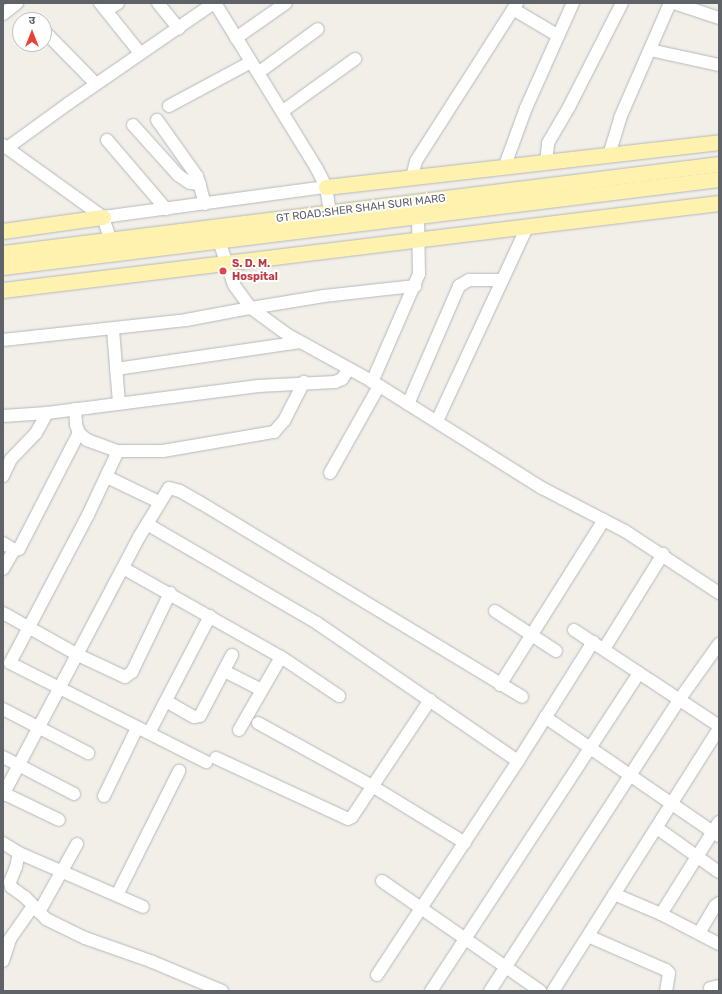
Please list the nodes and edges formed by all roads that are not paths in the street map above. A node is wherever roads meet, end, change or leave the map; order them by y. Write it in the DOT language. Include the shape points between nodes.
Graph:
graph roads {
  1 [pos="18,3"];
  2 [pos="118,3"];
  3 [pos="158,3"];
  4 [pos="215,3"];
  5 [pos="286,3"];
  6 [pos="573,3"];
  7 [pos="622,3"];
  8 [pos="670,3"];
  9 [pos="674,3"];
  10 [pos="515,6"];
  11 [pos="104,7"];
  12 [pos="3,14"];
  13 [pos="719,18"];
  14 [pos="178,29"];
  15 [pos="318,29"];
  16 [pos="557,35"];
  17 [pos="236,38"];
  18 [pos="52,39"];
  19 [pos="650,50"];
  20 [pos="140,53"];
  21 [pos="355,59"];
  22 [pos="251,62"];
  23 [pos="719,65"];
  24 [pos="258,73"];
  25 [pos="96,84"];
  26 [pos="169,106"];
  27 [pos="283,111"];
  28 [pos="157,120"];
  29 [pos="133,126"];
  30 [pos="107,140"];
  31 [pos="719,142"];
  32 [pos="5,147"];
  33 [pos="609,155"];
  34 [pos="546,163"];
  35 [pos="719,164"];
  36 [pos="504,168"];
  37 [pos="412,178"];
  38 [pos="719,180"];
  39 [pos="200,184"];
  40 [pos="326,187"];
  41 [pos="719,203"];
  42 [pos="205,204"];
  43 [pos="166,209"];
  44 [pos="330,212"];
  45 [pos="418,216"];
  46 [pos="104,217"];
  47 [pos="527,227"];
  48 [pos="3,231"];
  49 [pos="219,241"];
  50 [pos="420,241"];
  51 [pos="113,247"];
  52 [pos="3,253"];
  53 [pos="227,263"];
  54 [pos="3,267"];
  55 [pos="502,280"];
  56 [pos="415,286"];
  57 [pos="3,290"];
  58 [pos="251,308"];
  59 [pos="113,330"];
  60 [pos="3,340"];
  61 [pos="300,342"];
  62 [pos="116,369"];
  63 [pos="349,369"];
  64 [pos="304,382"];
  65 [pos="375,384"];
  66 [pos="119,403"];
  67 [pos="408,404"];
  68 [pos="75,409"];
  69 [pos="47,413"];
  70 [pos="3,416"];
  71 [pos="437,421"];
  72 [pos="79,433"];
  73 [pos="118,451"];
  74 [pos="330,473"];
  75 [pos="3,476"];
  76 [pos="107,477"];
  77 [pos="159,502"];
  78 [pos="604,520"];
  79 [pos="147,524"];
  80 [pos="3,543"];
  81 [pos="14,550"];
  82 [pos="663,554"];
  83 [pos="123,568"];
  84 [pos="3,569"];
  85 [pos="170,593"];
  86 [pos="719,593"];
  87 [pos="495,611"];
  88 [pos="3,613"];
  89 [pos="210,616"];
  90 [pos="28,628"];
  91 [pos="574,630"];
  92 [pos="532,634"];
  93 [pos="592,642"];
  94 [pos="719,644"];
  95 [pos="604,649"];
  96 [pos="556,651"];
  97 [pos="78,655"];
  98 [pos="232,655"];
  99 [pos="281,657"];
  100 [pos="6,661"];
  101 [pos="224,671"];
  102 [pos="639,673"];
  103 [pos="500,685"];
  104 [pos="61,689"];
  105 [pos="262,690"];
  106 [pos="339,696"];
  107 [pos="522,697"];
  108 [pos="430,700"];
  109 [pos="679,700"];
  110 [pos="166,701"];
  111 [pos="3,709"];
  112 [pos="545,717"];
  113 [pos="258,723"];
  114 [pos="719,727"];
  115 [pos="137,728"];
  116 [pos="40,729"];
  117 [pos="239,730"];
  118 [pos="149,733"];
  119 [pos="589,747"];
  120 [pos="88,753"];
  121 [pos="3,757"];
  122 [pos="518,761"];
  123 [pos="18,766"];
  124 [pos="179,771"];
  125 [pos="630,776"];
  126 [pos="372,786"];
  127 [pos="3,794"];
  128 [pos="74,794"];
  129 [pos="104,796"];
  130 [pos="672,803"];
  131 [pos="59,820"];
  132 [pos="657,828"];
  133 [pos="717,830"];
  134 [pos="464,842"];
  135 [pos="3,843"];
  136 [pos="77,844"];
  137 [pos="19,853"];
  138 [pos="698,856"];
  139 [pos="62,872"];
  140 [pos="719,872"];
  141 [pos="382,881"];
  142 [pos="614,894"];
  143 [pos="117,896"];
  144 [pos="719,903"];
  145 [pos="143,907"];
  146 [pos="36,909"];
  147 [pos="421,909"];
  148 [pos="661,914"];
  149 [pos="699,934"];
  150 [pos="588,936"];
  151 [pos="466,940"];
  152 [pos="719,944"];
  153 [pos="3,960"];
  154 [pos="506,968"];
  155 [pos="377,975"];
  156 [pos="222,991"];
  157 [pos="431,991"];
  158 [pos="490,991"];
  159 [pos="540,991"];
  160 [pos="552,991"];
  161 [pos="666,991"];
  1 -- 12 [label="street"];
  2 -- 11 [label="street"];
  3 -- 14 [label="street"];
  4 -- 14 [label="street"];
  4 -- 17 [label="street"];
  5 -- 17 [label="street"];
  6 -- 16 [label="street"];
  7 -- 34 [label="street" via="548,144"];
  8 -- 19 [label="street"];
  9 -- 13 [label="street"];
  10 -- 16 [label="street"];
  10 -- 37 [label="street" via="416,161"];
  11 -- 20 [label="street"];
  14 -- 20 [label="street"];
  15 -- 24 [label="street"];
  16 -- 36 [label="street"];
  17 -- 22 [label="street"];
  18 -- 25 [label="street"];
  19 -- 23 [label="street"];
  19 -- 33 [label="street" via="620,118"];
  20 -- 25 [label="street"];
  21 -- 27 [label="street"];
  22 -- 24 [label="street"];
  22 -- 26 [label="street"];
  24 -- 27 [label="street"];
  25 -- 32 [label="street"];
  27 -- 40 [label="street"];
  28 -- 39 [label="street"];
  29 -- 39 [label="street" via="178,175 190,183"];
  30 -- 43 [label="street"];
  31 -- 33 [label="main road"];
  32 -- 46 [label="street"];
  33 -- 34 [label="main road"];
  34 -- 36 [label="main road"];
  35 -- 44 [label="main road, GT ROAD;SHER SHAH SURI MARG"];
  36 -- 37 [label="main road"];
  37 -- 40 [label="main road"];
  38 -- 45 [label="main road, GT ROAD;SHER SHAH SURI MARG"];
  39 -- 42 [label="street"];
  40 -- 42 [label="street"];
  40 -- 44 [label="street"];
  41 -- 47 [label="main road"];
  42 -- 43 [label="street"];
  43 -- 46 [label="street"];
  44 -- 51 [label="main road, GT ROAD;SHER SHAH SURI MARG"];
  45 -- 49 [label="main road, GT ROAD;SHER SHAH SURI MARG"];
  45 -- 50 [label="street"];
  46 -- 48 [label="main road"];
  46 -- 51 [label="street"];
  47 -- 50 [label="main road"];
  47 -- 55 [label="street"];
  49 -- 51 [label="main road, GT ROAD;SHER SHAH SURI MARG"];
  49 -- 53 [label="street"];
  50 -- 53 [label="main road"];
  50 -- 56 [label="street" via="420,263"];
  51 -- 52 [label="main road, GT ROAD;SHER SHAH SURI MARG"];
  51 -- 54 [label="main road, GT ROAD;SHER SHAH SURI MARG"];
  53 -- 57 [label="main road"];
  53 -- 58 [label="street" via="234,285"];
  55 -- 67 [label="street" via="469,280 459,286"];
  55 -- 71 [label="street"];
  56 -- 58 [label="street" via="324,296"];
  56 -- 65 [label="street"];
  58 -- 59 [label="street"];
  58 -- 61 [label="street"];
  59 -- 60 [label="street"];
  59 -- 62 [label="street"];
  61 -- 62 [label="street"];
  61 -- 63 [label="street"];
  62 -- 66 [label="street"];
  63 -- 64 [label="street" via="340,380"];
  63 -- 65 [label="street"];
  64 -- 66 [label="street"];
  64 -- 73 [label="street" via="284,421 274,432 163,451"];
  65 -- 67 [label="street"];
  65 -- 74 [label="street"];
  66 -- 68 [label="street"];
  67 -- 71 [label="street"];
  68 -- 69 [label="street"];
  68 -- 72 [label="street"];
  69 -- 70 [label="street"];
  69 -- 75 [label="street" via="36,433 11,459"];
  71 -- 78 [label="street" via="542,488"];
  72 -- 73 [label="street" via="87,440"];
  72 -- 81 [label="street" via="24,540 19,549"];
  73 -- 76 [label="street"];
  76 -- 77 [label="street"];
  76 -- 90 [label="street"];
  77 -- 79 [label="street"];
  77 -- 103 [label="street" via="168,489 180,491 363,599"];
  78 -- 82 [label="street"];
  78 -- 92 [label="street"];
  79 -- 83 [label="street"];
  79 -- 108 [label="street" via="317,623"];
  80 -- 81 [label="street"];
  81 -- 84 [label="street"];
  82 -- 86 [label="street"];
  82 -- 95 [label="street"];
  83 -- 85 [label="street"];
  83 -- 97 [label="street"];
  85 -- 89 [label="street"];
  85 -- 97 [label="street" via="128,676 118,675"];
  87 -- 92 [label="street"];
  88 -- 90 [label="street"];
  89 -- 99 [label="street"];
  89 -- 110 [label="street"];
  90 -- 97 [label="street"];
  90 -- 100 [label="street"];
  91 -- 93 [label="street"];
  92 -- 96 [label="street"];
  92 -- 103 [label="street"];
  93 -- 95 [label="street"];
  93 -- 112 [label="street"];
  94 -- 109 [label="street"];
  95 -- 102 [label="street"];
  97 -- 104 [label="street"];
  98 -- 101 [label="street"];
  99 -- 105 [label="street"];
  99 -- 106 [label="street"];
  100 -- 104 [label="street"];
  101 -- 105 [label="street"];
  101 -- 110 [label="street" via="200,716 194,717"];
  102 -- 109 [label="street"];
  102 -- 119 [label="street"];
  103 -- 107 [label="street"];
  104 -- 115 [label="street"];
  104 -- 116 [label="street"];
  105 -- 117 [label="street"];
  108 -- 122 [label="street"];
  108 -- 126 [label="street"];
  109 -- 114 [label="street"];
  109 -- 125 [label="street"];
  110 -- 118 [label="street"];
  111 -- 116 [label="street"];
  112 -- 119 [label="street"];
  112 -- 122 [label="street"];
  113 -- 126 [label="street"];
  114 -- 130 [label="street"];
  115 -- 118 [label="street"];
  115 -- 129 [label="street"];
  116 -- 120 [label="street"];
  116 -- 123 [label="street"];
  118 -- 126 [label="street" via="344,819 352,817"];
  119 -- 125 [label="street"];
  119 -- 151 [label="street"];
  121 -- 123 [label="street"];
  122 -- 134 [label="street"];
  123 -- 127 [label="street"];
  123 -- 128 [label="street"];
  124 -- 143 [label="street"];
  125 -- 130 [label="street"];
  125 -- 154 [label="street"];
  126 -- 134 [label="street"];
  127 -- 131 [label="street"];
  130 -- 132 [label="street"];
  130 -- 133 [label="street"];
  132 -- 138 [label="street"];
  132 -- 142 [label="street"];
  133 -- 138 [label="street"];
  134 -- 147 [label="street"];
  135 -- 137 [label="street"];
  136 -- 139 [label="street"];
  137 -- 139 [label="street"];
  137 -- 146 [label="street" via="10,885"];
  138 -- 140 [label="street"];
  138 -- 148 [label="street"];
  139 -- 143 [label="street"];
  139 -- 146 [label="street"];
  141 -- 147 [label="street"];
  142 -- 148 [label="street"];
  142 -- 150 [label="street"];
  143 -- 145 [label="street"];
  144 -- 149 [label="street" via="714,906"];
  146 -- 153 [label="street" via="10,939"];
  146 -- 156 [label="street" via="55,924 85,938 153,962"];
  147 -- 151 [label="street"];
  147 -- 155 [label="street"];
  148 -- 149 [label="street"];
  149 -- 152 [label="street"];
  150 -- 160 [label="street"];
  150 -- 161 [label="street" via="666,970 669,973"];
  151 -- 154 [label="street"];
  151 -- 157 [label="street"];
  154 -- 158 [label="street"];
  154 -- 159 [label="street"];
}
